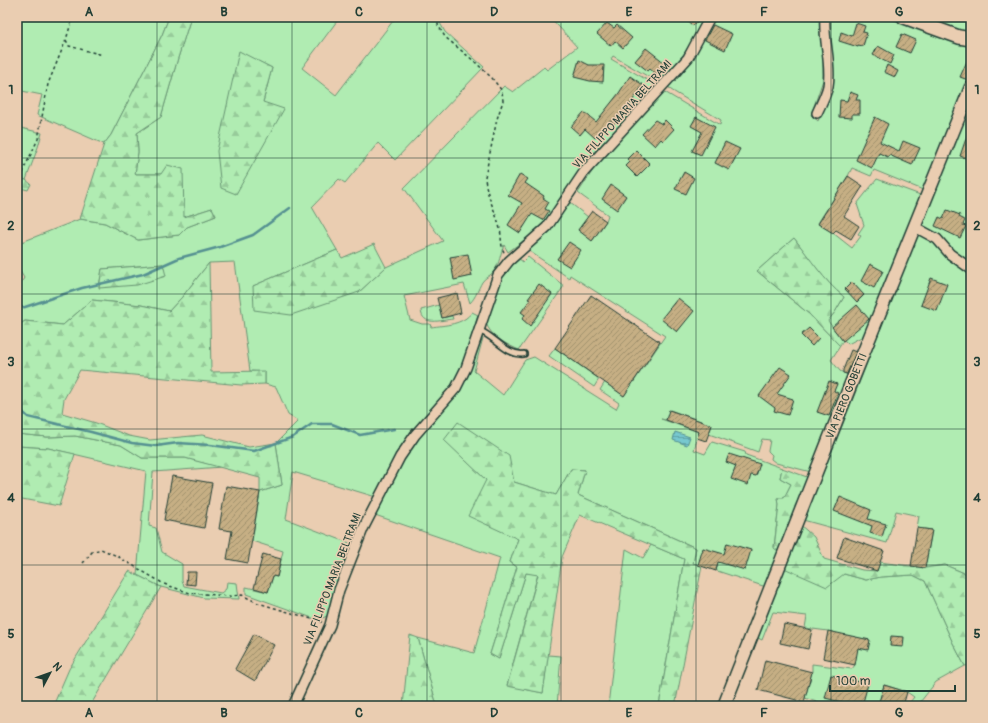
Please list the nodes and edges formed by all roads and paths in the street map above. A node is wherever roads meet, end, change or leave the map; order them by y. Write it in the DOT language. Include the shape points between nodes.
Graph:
graph roads {
  1 [pos="76,17"];
  2 [pos="438,17"];
  3 [pos="710,17"];
  4 [pos="825,17"];
  5 [pos="904,17"];
  6 [pos="971,39"];
  7 [pos="66,40"];
  8 [pos="103,55"];
  9 [pos="971,87"];
  10 [pos="817,113"];
  11 [pos="17,190"];
  12 [pos="914,228"];
  13 [pos="509,261"];
  14 [pos="971,268"];
  15 [pos="478,330"];
  16 [pos="524,354"];
  17 [pos="83,563"];
  18 [pos="330,623"];
  19 [pos="293,706"];
  20 [pos="724,706"];
  1 -- 7 [label="path"];
  2 -- 13 [label="path" via="438,25 445,37 492,78 502,91 503,101 485,177 500,231 502,250"];
  3 -- 13 [label="street, VIA FILIPPO MARIA BELTRAMI" via="688,58 584,172 547,227"];
  4 -- 10 [label="street" via="828,86"];
  5 -- 6 [label="main road" via="958,37"];
  7 -- 8 [label="path" via="69,46"];
  7 -- 11 [label="path" via="48,84 38,139"];
  9 -- 12 [label="street, VIA PIERO GOBETTI"];
  12 -- 14 [label="street" via="938,239 950,254"];
  12 -- 20 [label="street, VIA PIERO GOBETTI"];
  13 -- 15 [label="street, VIA FILIPPO MARIA BELTRAMI" via="498,275"];
  15 -- 16 [label="lane" via="512,353"];
  15 -- 18 [label="street, VIA FILIPPO MARIA BELTRAMI" via="466,368 456,388 415,435 362,529 338,590"];
  17 -- 18 [label="path" via="92,552 101,549 164,584 190,593 242,595 258,603"];
  18 -- 19 [label="street, VIA FILIPPO MARIA BELTRAMI"];
}
